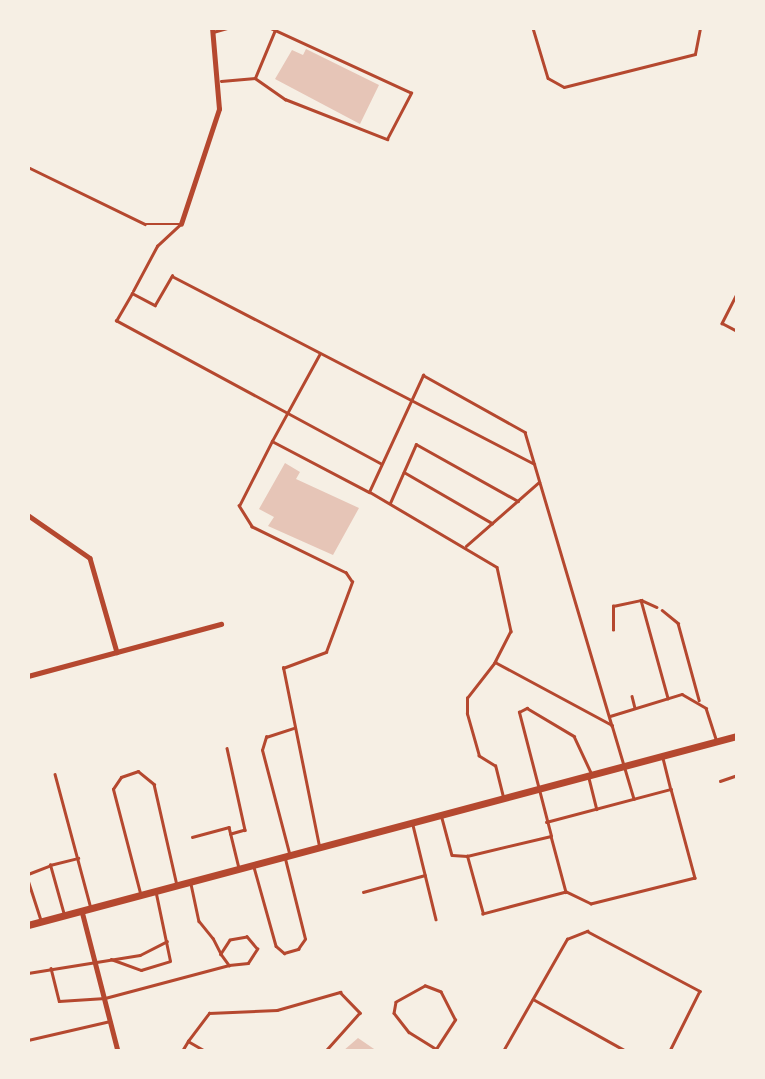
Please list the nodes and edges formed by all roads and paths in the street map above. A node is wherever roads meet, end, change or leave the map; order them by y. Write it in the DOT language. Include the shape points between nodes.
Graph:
graph roads {
  1 [pos="227,28"];
  2 [pos="533,28"];
  3 [pos="700,28"];
  4 [pos="273,29"];
  5 [pos="213,30"];
  6 [pos="255,78"];
  7 [pos="221,81"];
  8 [pos="28,167"];
  9 [pos="181,224"];
  10 [pos="132,293"];
  11 [pos="737,294"];
  12 [pos="737,331"];
  13 [pos="319,355"];
  14 [pos="409,404"];
  15 [pos="288,414"];
  16 [pos="272,441"];
  17 [pos="381,464"];
  18 [pos="534,464"];
  19 [pos="404,472"];
  20 [pos="539,482"];
  21 [pos="369,492"];
  22 [pos="518,501"];
  23 [pos="390,503"];
  24 [pos="28,515"];
  25 [pos="492,523"];
  26 [pos="466,546"];
  27 [pos="641,600"];
  28 [pos="657,607"];
  29 [pos="662,610"];
  30 [pos="221,624"];
  31 [pos="613,629"];
  32 [pos="117,652"];
  33 [pos="495,662"];
  34 [pos="28,676"];
  35 [pos="632,696"];
  36 [pos="668,698"];
  37 [pos="699,700"];
  38 [pos="635,708"];
  39 [pos="610,716"];
  40 [pos="612,725"];
  41 [pos="295,728"];
  42 [pos="737,736"];
  43 [pos="717,742"];
  44 [pos="227,748"];
  45 [pos="663,757"];
  46 [pos="626,767"];
  47 [pos="55,774"];
  48 [pos="737,775"];
  49 [pos="590,776"];
  50 [pos="720,781"];
  51 [pos="537,789"];
  52 [pos="671,789"];
  53 [pos="503,797"];
  54 [pos="634,799"];
  55 [pos="597,809"];
  56 [pos="441,814"];
  57 [pos="412,822"];
  58 [pos="546,822"];
  59 [pos="231,834"];
  60 [pos="551,836"];
  61 [pos="192,837"];
  62 [pos="319,846"];
  63 [pos="287,855"];
  64 [pos="467,856"];
  65 [pos="78,858"];
  66 [pos="253,864"];
  67 [pos="50,866"];
  68 [pos="239,868"];
  69 [pos="28,874"];
  70 [pos="425,875"];
  71 [pos="28,880"];
  72 [pos="190,881"];
  73 [pos="177,885"];
  74 [pos="155,890"];
  75 [pos="363,892"];
  76 [pos="566,892"];
  77 [pos="140,895"];
  78 [pos="91,908"];
  79 [pos="82,910"];
  80 [pos="64,915"];
  81 [pos="436,919"];
  82 [pos="41,921"];
  83 [pos="28,925"];
  84 [pos="167,941"];
  85 [pos="221,954"];
  86 [pos="110,958"];
  87 [pos="94,960"];
  88 [pos="229,965"];
  89 [pos="51,968"];
  90 [pos="28,973"];
  91 [pos="104,998"];
  92 [pos="533,999"];
  93 [pos="110,1021"];
  94 [pos="28,1040"];
  95 [pos="188,1041"];
  96 [pos="437,1050"];
  97 [pos="118,1051"];
  98 [pos="182,1051"];
  99 [pos="205,1051"];
  100 [pos="326,1051"];
  101 [pos="503,1051"];
  102 [pos="626,1051"];
  103 [pos="670,1051"];
  1 -- 5 [label="lane"];
  2 -- 3 [label="lane" via="548,78 564,87 695,54"];
  4 -- 6 [label="lane"];
  4 -- 6 [label="lane" via="411,93 387,139 285,99"];
  5 -- 7 [label="street"];
  6 -- 7 [label="lane"];
  7 -- 9 [label="street" via="213,136"];
  8 -- 9 [label="lane" via="145,225"];
  9 -- 10 [label="lane" via="157,246"];
  10 -- 13 [label="lane" via="155,305 172,276"];
  10 -- 15 [label="lane" via="116,321"];
  11 -- 12 [label="lane" via="722,323"];
  13 -- 14 [label="lane"];
  13 -- 15 [label="lane"];
  14 -- 17 [label="lane"];
  14 -- 18 [label="lane"];
  14 -- 18 [label="lane" via="423,375 517,423"];
  15 -- 16 [label="lane"];
  15 -- 17 [label="lane"];
  16 -- 21 [label="lane"];
  16 -- 41 [label="lane" via="239,506 243,520 346,573 352,582 326,652 283,668"];
  17 -- 21 [label="lane"];
  18 -- 20 [label="lane"];
  19 -- 22 [label="lane" via="416,444"];
  19 -- 23 [label="lane"];
  19 -- 25 [label="lane"];
  20 -- 22 [label="lane"];
  20 -- 39 [label="lane"];
  21 -- 23 [label="lane"];
  22 -- 25 [label="lane"];
  23 -- 26 [label="lane"];
  24 -- 32 [label="street" via="90,558"];
  25 -- 26 [label="lane"];
  26 -- 33 [label="lane" via="497,567 510,631"];
  27 -- 28 [label="lane"];
  27 -- 31 [label="lane" via="613,606"];
  27 -- 36 [label="lane"];
  29 -- 37 [label="lane" via="678,623"];
  30 -- 32 [label="street"];
  32 -- 34 [label="street"];
  33 -- 40 [label="lane"];
  33 -- 53 [label="lane" via="467,698 467,714 479,756 495,766"];
  35 -- 38 [label="lane"];
  36 -- 37 [label="lane" via="681,694"];
  36 -- 38 [label="lane"];
  37 -- 43 [label="lane"];
  38 -- 39 [label="lane"];
  39 -- 40 [label="lane"];
  40 -- 46 [label="lane"];
  41 -- 62 [label="lane"];
  41 -- 63 [label="lane" via="266,737 262,750"];
  42 -- 43 [label="main road"];
  43 -- 45 [label="main road"];
  44 -- 59 [label="lane" via="245,830"];
  45 -- 46 [label="main road"];
  45 -- 52 [label="lane"];
  46 -- 49 [label="main road"];
  46 -- 54 [label="lane"];
  47 -- 65 [label="lane"];
  48 -- 50 [label="lane"];
  49 -- 51 [label="main road"];
  49 -- 51 [label="lane" via="580,742 523,708 517,716"];
  49 -- 55 [label="lane"];
  51 -- 53 [label="main road"];
  51 -- 58 [label="lane"];
  52 -- 54 [label="lane"];
  52 -- 76 [label="lane" via="695,878 591,904"];
  53 -- 56 [label="main road"];
  54 -- 55 [label="lane"];
  55 -- 58 [label="lane"];
  56 -- 57 [label="main road"];
  56 -- 64 [label="lane" via="452,855"];
  57 -- 62 [label="main road"];
  57 -- 70 [label="lane"];
  58 -- 60 [label="lane"];
  59 -- 61 [label="lane" via="229,827"];
  59 -- 68 [label="lane"];
  60 -- 64 [label="lane"];
  60 -- 76 [label="lane"];
  62 -- 63 [label="main road"];
  63 -- 66 [label="main road"];
  63 -- 66 [label="lane" via="305,939 298,949 284,953 276,946"];
  64 -- 76 [label="lane" via="483,914"];
  65 -- 67 [label="lane"];
  65 -- 78 [label="lane"];
  66 -- 68 [label="main road"];
  67 -- 69 [label="lane"];
  67 -- 80 [label="lane"];
  68 -- 72 [label="main road"];
  70 -- 75 [label="lane"];
  70 -- 81 [label="lane"];
  71 -- 82 [label="lane"];
  72 -- 73 [label="main road"];
  72 -- 85 [label="lane" via="199,921"];
  73 -- 74 [label="main road"];
  73 -- 77 [label="lane" via="153,784 138,771 121,777 113,789"];
  74 -- 77 [label="main road"];
  74 -- 84 [label="lane"];
  77 -- 78 [label="main road"];
  78 -- 79 [label="main road"];
  79 -- 80 [label="main road"];
  79 -- 87 [label="street"];
  80 -- 82 [label="main road"];
  82 -- 83 [label="main road"];
  84 -- 86 [label="lane" via="149,953"];
  84 -- 86 [label="lane" via="170,961 156,970"];
  85 -- 88 [label="lane"];
  85 -- 88 [label="lane" via="230,940 254,941 256,956"];
  86 -- 87 [label="lane"];
  87 -- 89 [label="lane"];
  87 -- 91 [label="street"];
  88 -- 91 [label="lane"];
  89 -- 90 [label="lane"];
  89 -- 91 [label="lane" via="59,1002"];
  91 -- 93 [label="street"];
  92 -- 101 [label="lane"];
  92 -- 102 [label="lane"];
  92 -- 103 [label="lane" via="567,939 587,931 700,991"];
  93 -- 94 [label="lane"];
  93 -- 97 [label="street"];
  95 -- 98 [label="lane"];
  95 -- 99 [label="lane"];
  95 -- 100 [label="lane" via="209,1013 277,1010 340,992 360,1013"];
  96 -- 96 [label="lane" via="454,1020 441,992 425,986 408,992 394,1013"];
}
